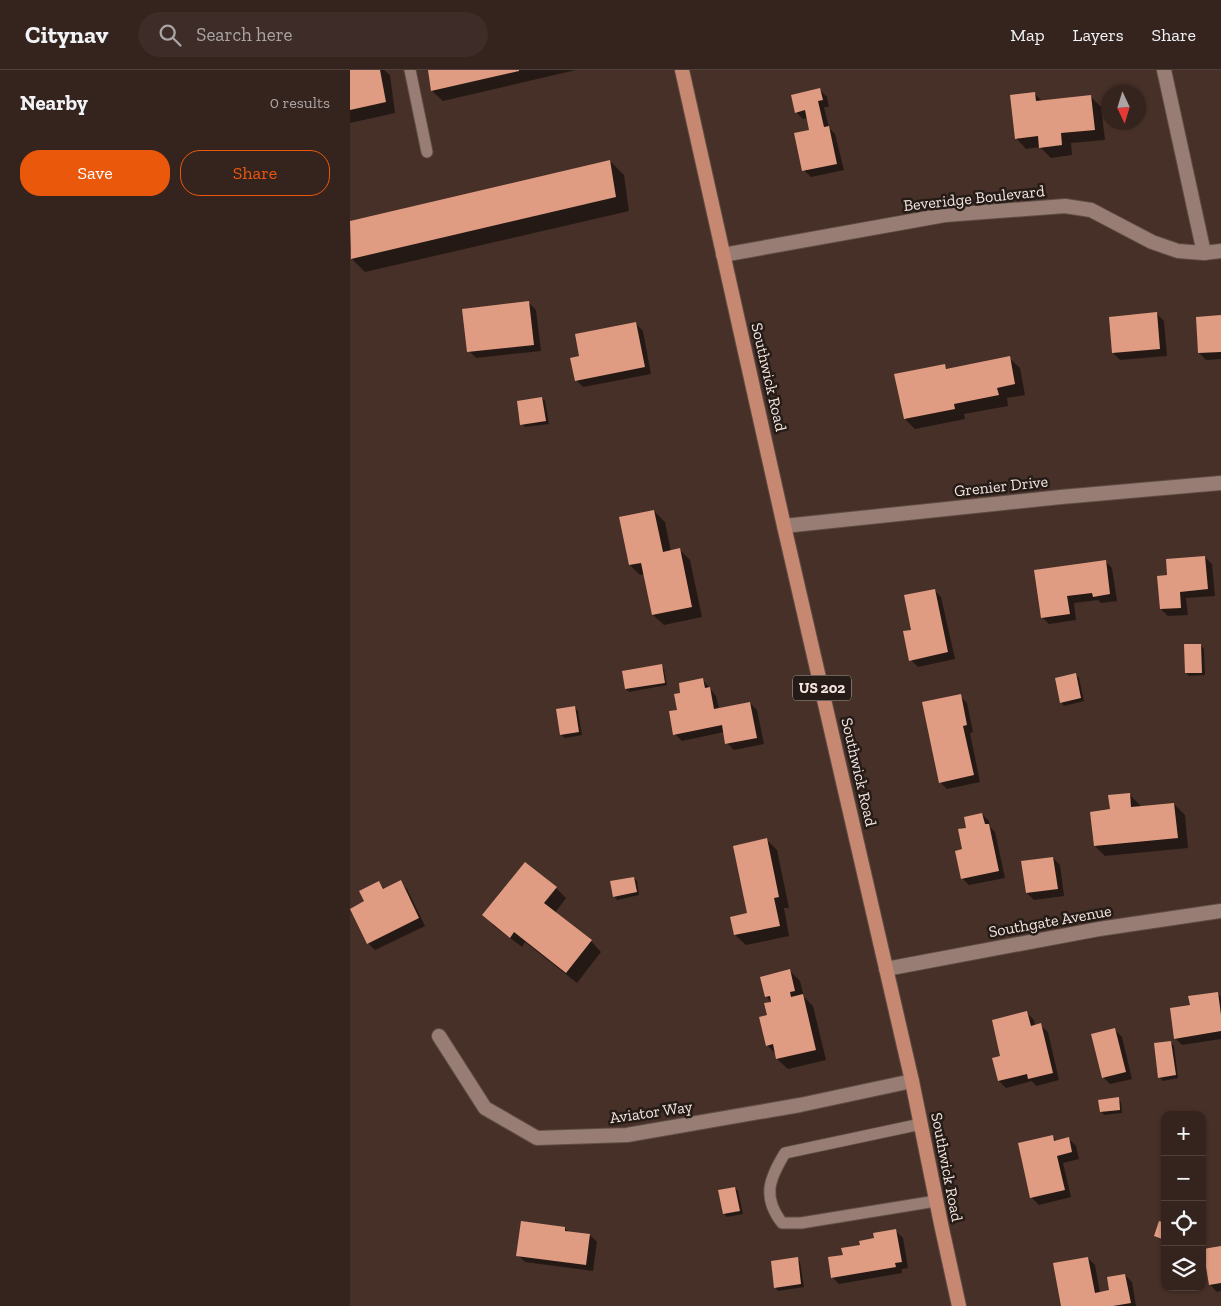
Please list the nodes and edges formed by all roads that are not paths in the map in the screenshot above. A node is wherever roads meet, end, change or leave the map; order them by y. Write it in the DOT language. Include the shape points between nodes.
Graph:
graph roads {
  1 [pos="410,70"];
  2 [pos="682,70"];
  3 [pos="1164,70"];
  4 [pos="427,152"];
  5 [pos="1221,252"];
  6 [pos="1204,253"];
  7 [pos="724,256"];
  8 [pos="1221,483"];
  9 [pos="784,526"];
  10 [pos="1221,911"];
  11 [pos="886,969"];
  12 [pos="439,1036"];
  13 [pos="912,1080"];
  14 [pos="921,1124"];
  15 [pos="936,1201"];
  16 [pos="959,1306"];
  1 -- 4 [label="lane"];
  2 -- 7 [label="highway, Southwick Road / US 202"];
  3 -- 6 [label="street"];
  5 -- 6 [label="street, Beveridge Boulevard"];
  6 -- 7 [label="street, Beveridge Boulevard" via="1178,251 1152,242 1091,210 1064,206 945,216"];
  7 -- 9 [label="highway, Southwick Road / US 202"];
  8 -- 9 [label="street, Grenier Drive"];
  9 -- 11 [label="highway, Southwick Road / US 202"];
  10 -- 11 [label="street, Southgate Avenue" via="1099,928"];
  11 -- 13 [label="highway, Southwick Road / US 202"];
  12 -- 13 [label="street, Aviator Way" via="486,1108 537,1138 627,1135 800,1105"];
  13 -- 14 [label="highway, Southwick Road / US 202"];
  14 -- 15 [label="highway, Southwick Road / US 202"];
  14 -- 15 [label="lane" via="785,1153 769,1186 773,1212 782,1223 801,1223"];
  15 -- 16 [label="highway, Southwick Road / US 202"];
}
